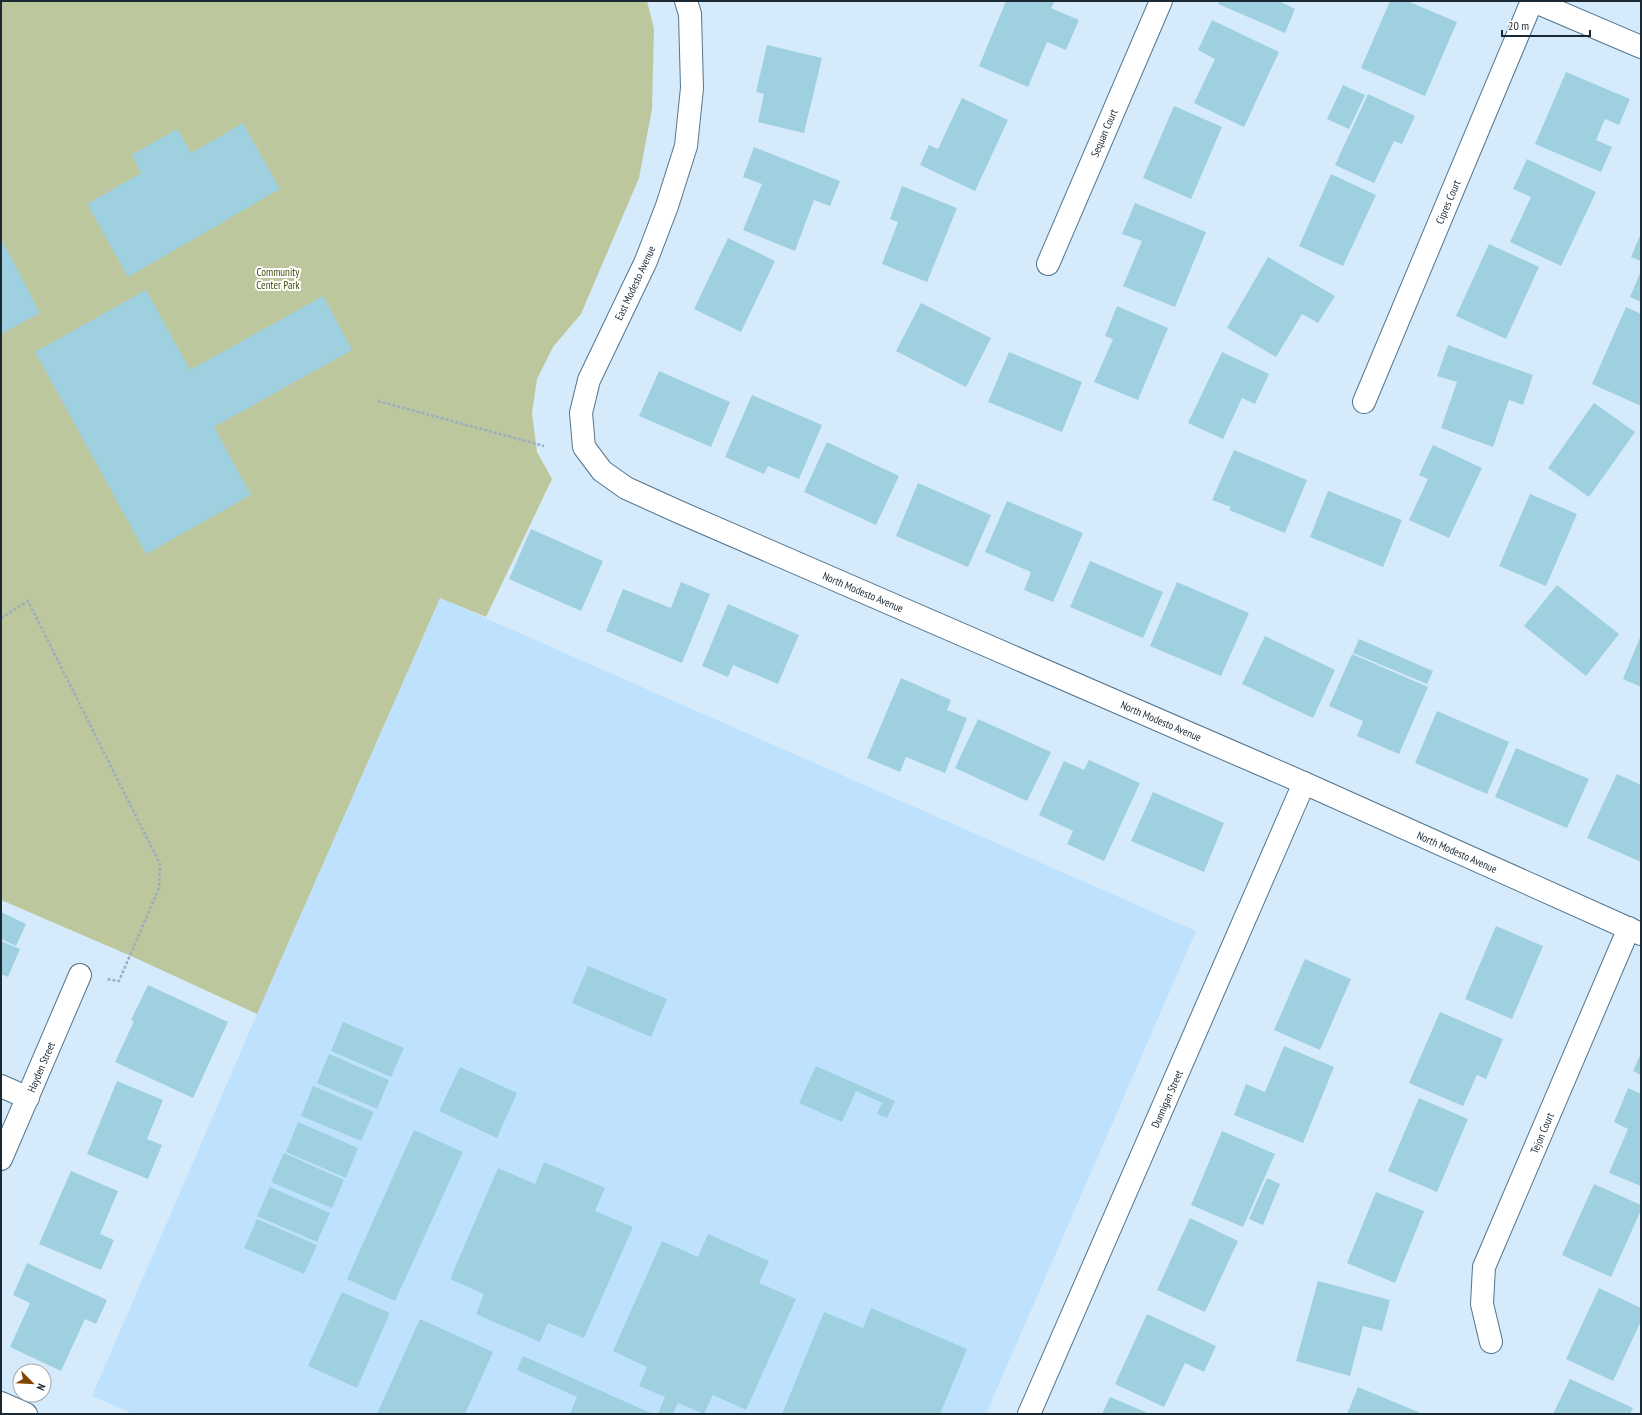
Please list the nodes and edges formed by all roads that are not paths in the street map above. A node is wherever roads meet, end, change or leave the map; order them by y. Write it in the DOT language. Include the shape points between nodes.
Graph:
graph roads {
  1 [pos="686,1"];
  2 [pos="1161,1"];
  3 [pos="1532,1"];
  4 [pos="1641,46"];
  5 [pos="1048,264"];
  6 [pos="1364,402"];
  7 [pos="679,512"];
  8 [pos="1304,783"];
  9 [pos="1635,931"];
  10 [pos="80,975"];
  11 [pos="1,1086"];
  12 [pos="28,1098"];
  13 [pos="1,1159"];
  14 [pos="1491,1342"];
  15 [pos="1,1403"];
  16 [pos="26,1414"];
  17 [pos="1029,1414"];
  1 -- 7 [label="street, East Modesto Avenue" via="690,14 692,88 686,146 646,261 590,380 581,413 584,447 602,471 626,488"];
  2 -- 5 [label="street, Sequan Court"];
  3 -- 4 [label="street"];
  3 -- 6 [label="street, Cipres Court"];
  7 -- 8 [label="street, North Modesto Avenue"];
  8 -- 9 [label="street, North Modesto Avenue"];
  8 -- 17 [label="street, Dunnigan Street"];
  9 -- 14 [label="street, Tejon Court" via="1484,1267 1482,1304"];
  10 -- 12 [label="street, Hayden Street"];
  11 -- 12 [label="street"];
  12 -- 13 [label="street, Hayden Street"];
  15 -- 16 [label="street"];
}
